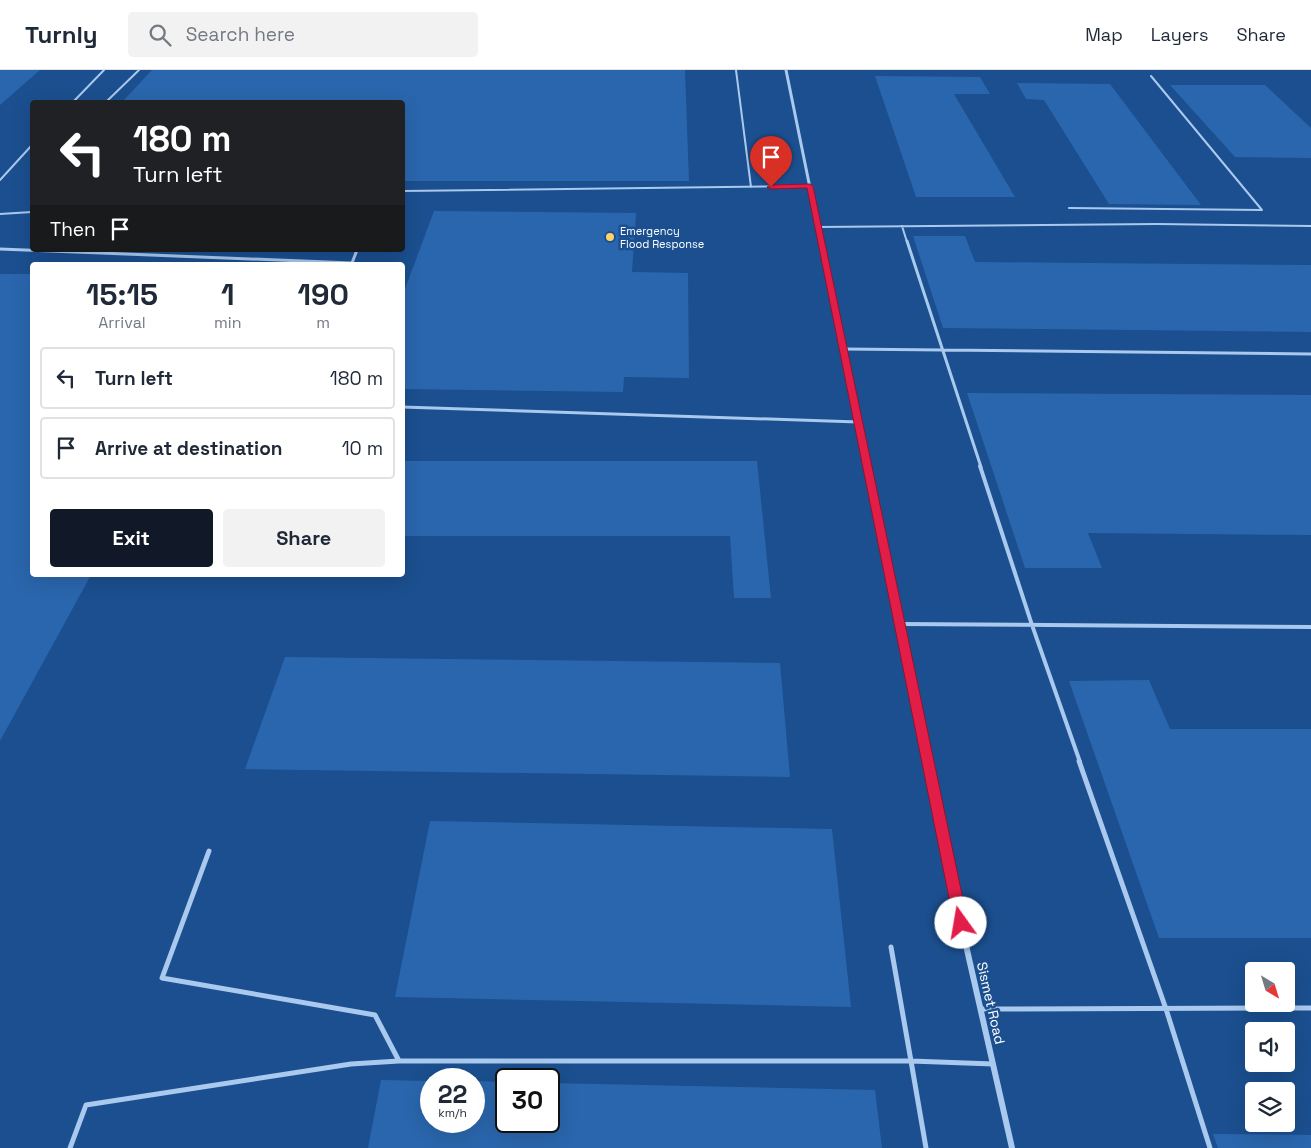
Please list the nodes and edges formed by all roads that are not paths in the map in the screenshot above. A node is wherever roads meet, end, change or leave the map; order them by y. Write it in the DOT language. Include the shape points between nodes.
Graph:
graph roads {
  1 [pos="104,70"];
  2 [pos="139,70"];
  3 [pos="736,70"];
  4 [pos="786,70"];
  5 [pos="1151,76"];
  6 [pos="75,100"];
  7 [pos="108,100"];
  8 [pos="30,148"];
  9 [pos="0,180"];
  10 [pos="810,186"];
  11 [pos="751,187"];
  12 [pos="405,191"];
  13 [pos="1069,208"];
  14 [pos="30,212"];
  15 [pos="0,214"];
  16 [pos="818,226"];
  17 [pos="902,226"];
  18 [pos="1311,226"];
  19 [pos="0,249"];
  20 [pos="30,250"];
  21 [pos="70,252"];
  22 [pos="305,262"];
  23 [pos="843,349"];
  24 [pos="943,351"];
  25 [pos="1311,354"];
  26 [pos="405,407"];
  27 [pos="858,422"];
  28 [pos="899,624"];
  29 [pos="1032,625"];
  30 [pos="1311,627"];
  31 [pos="209,851"];
  32 [pos="891,947"];
  33 [pos="1311,1008"];
  34 [pos="980,1009"];
  35 [pos="1166,1009"];
  36 [pos="400,1060"];
  37 [pos="911,1061"];
  38 [pos="993,1064"];
  39 [pos="70,1148"];
  40 [pos="926,1148"];
  41 [pos="1012,1148"];
  42 [pos="1210,1148"];
  1 -- 6 [label="lane"];
  2 -- 7 [label="lane"];
  3 -- 11 [label="lane"];
  4 -- 10 [label="street, Sismet Road"];
  5 -- 13 [label="lane" via="1262,210"];
  8 -- 9 [label="lane"];
  10 -- 11 [label="lane"];
  10 -- 16 [label="street, Sismet Road"];
  11 -- 12 [label="lane"];
  14 -- 15 [label="lane"];
  16 -- 17 [label="lane"];
  16 -- 23 [label="street, Sismet Road"];
  17 -- 18 [label="lane"];
  17 -- 24 [label="lane"];
  19 -- 20 [label="lane"];
  21 -- 22 [label="lane"];
  23 -- 24 [label="lane"];
  23 -- 27 [label="street, Sismet Road"];
  24 -- 25 [label="lane"];
  24 -- 29 [label="lane"];
  26 -- 27 [label="lane"];
  27 -- 28 [label="street, Sismet Road"];
  28 -- 29 [label="lane"];
  28 -- 34 [label="street, Sismet Road"];
  29 -- 30 [label="lane"];
  29 -- 35 [label="lane"];
  31 -- 36 [label="lane" via="162,978 375,1014"];
  32 -- 37 [label="lane"];
  33 -- 35 [label="lane"];
  34 -- 35 [label="lane"];
  34 -- 38 [label="street, Sismet Road"];
  35 -- 42 [label="lane"];
  36 -- 37 [label="lane"];
  36 -- 39 [label="lane" via="351,1064 86,1106"];
  37 -- 38 [label="lane"];
  37 -- 40 [label="lane"];
  38 -- 41 [label="street, Sismet Road"];
}
